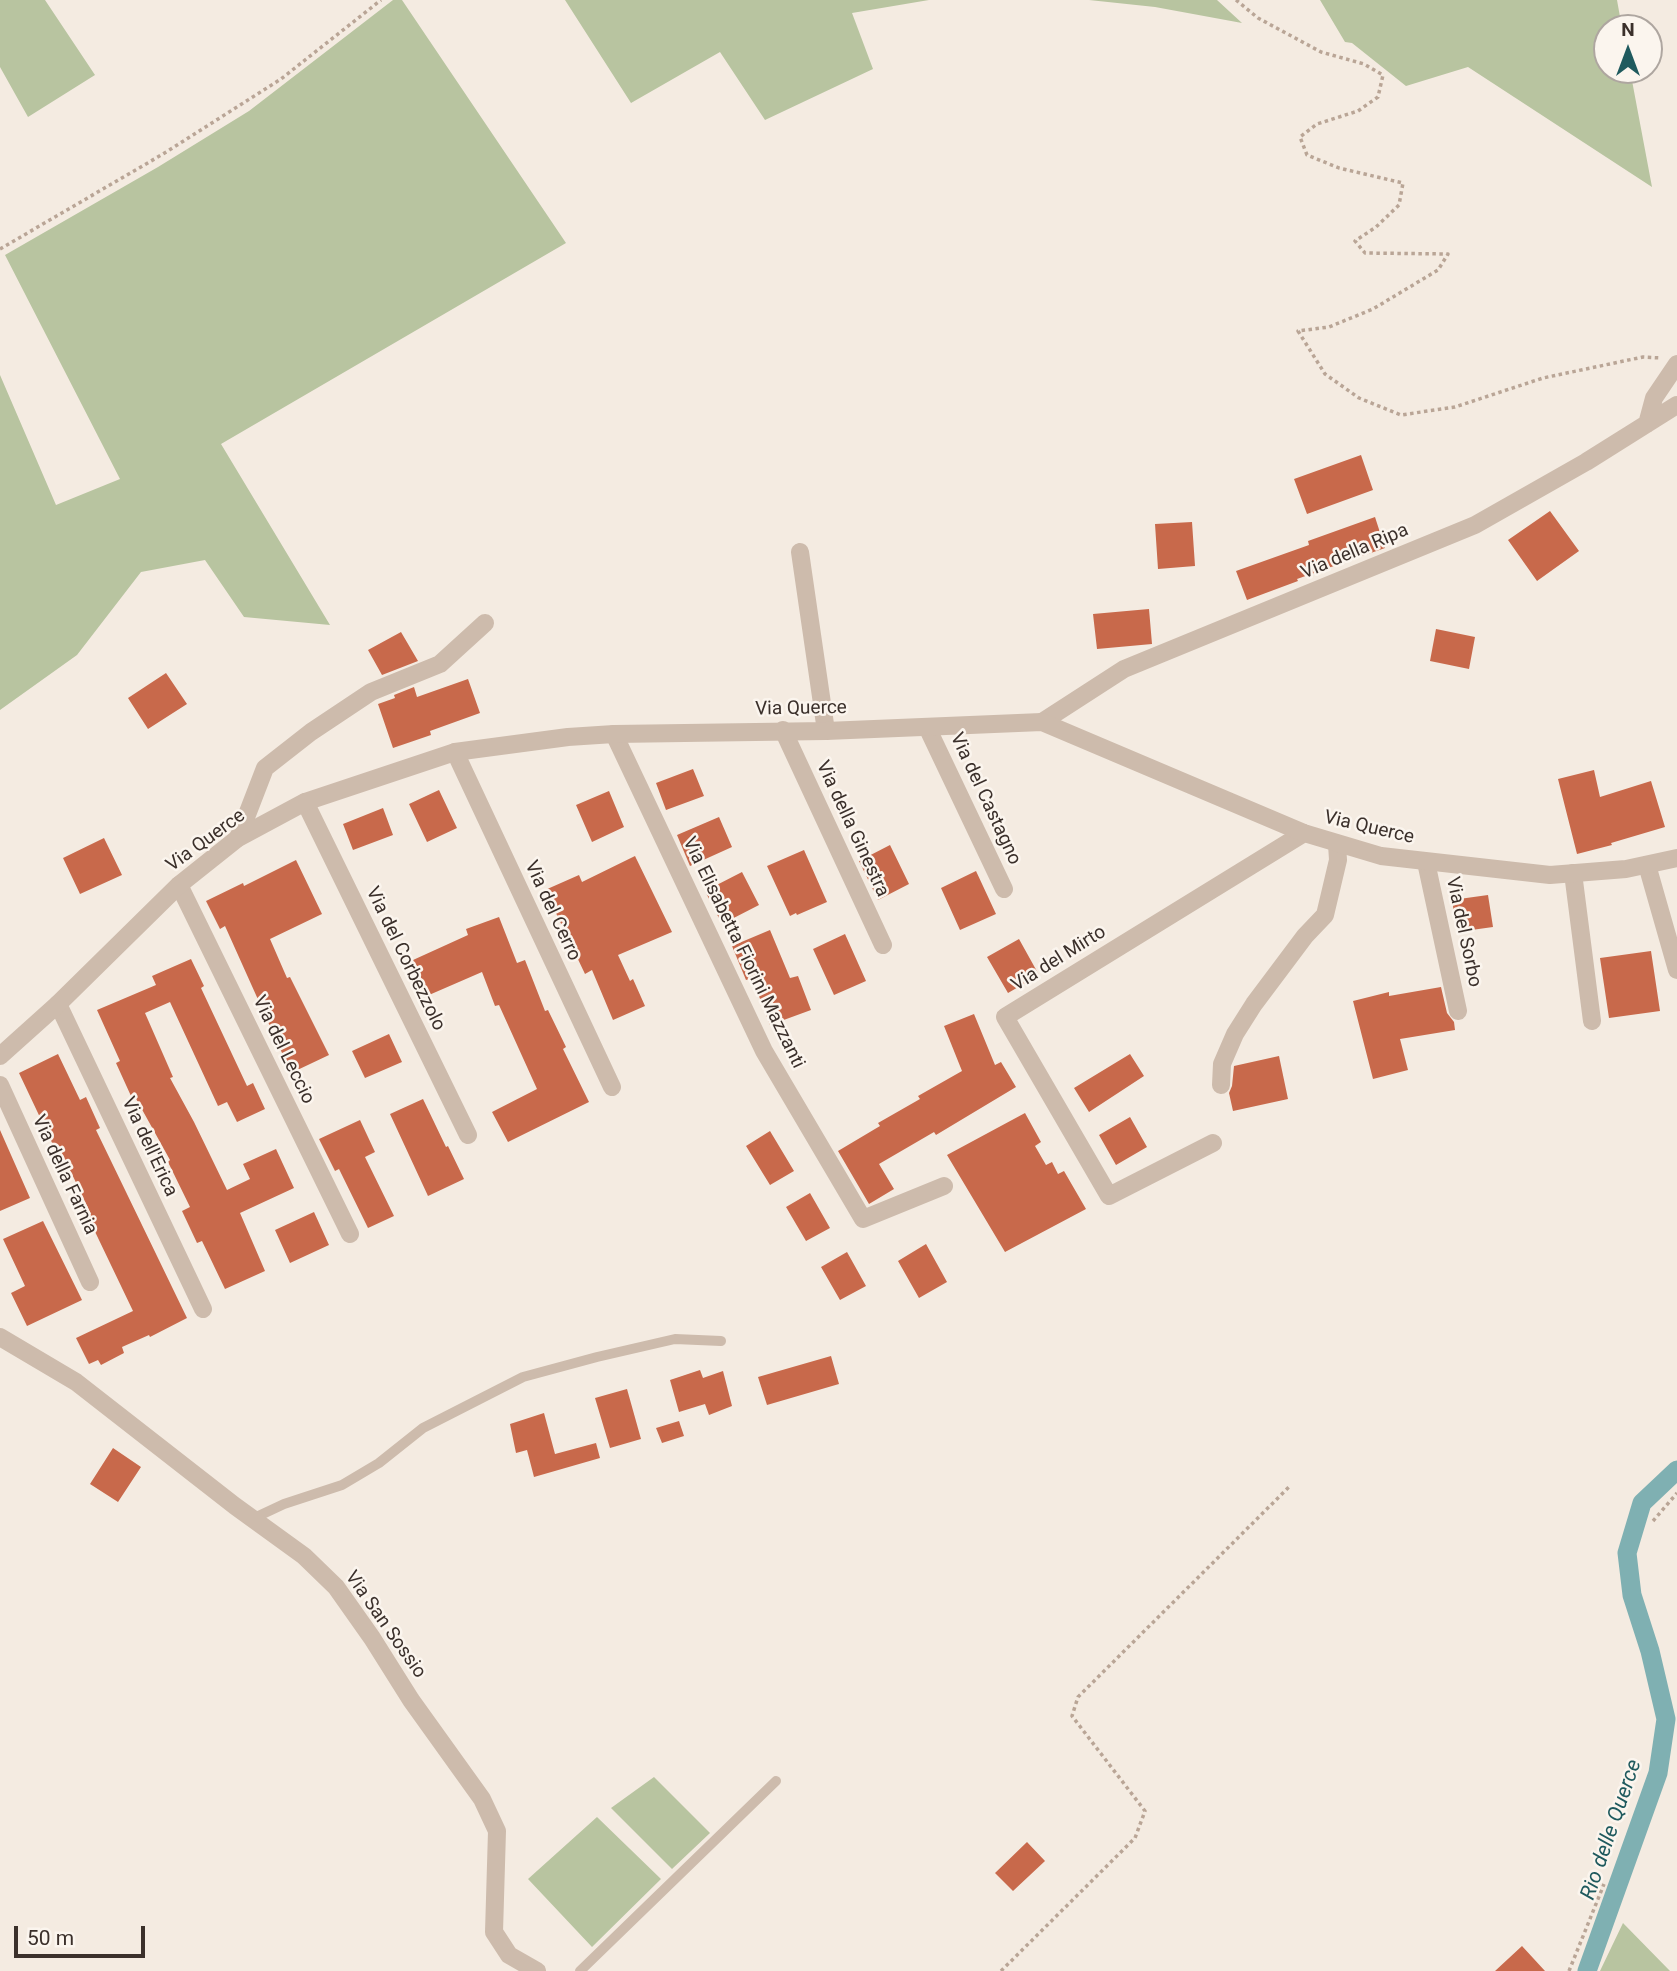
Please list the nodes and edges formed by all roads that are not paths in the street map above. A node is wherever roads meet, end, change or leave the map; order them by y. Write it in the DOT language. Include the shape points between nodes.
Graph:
graph roads {
  1 [pos="1671,361"];
  2 [pos="1677,405"];
  3 [pos="1647,424"];
  4 [pos="800,552"];
  5 [pos="485,623"];
  6 [pos="1042,722"];
  7 [pos="927,727"];
  8 [pos="783,730"];
  9 [pos="825,731"];
  10 [pos="614,734"];
  11 [pos="454,752"];
  12 [pos="305,802"];
  13 [pos="1304,833"];
  14 [pos="238,838"];
  15 [pos="1337,844"];
  16 [pos="1677,858"];
  17 [pos="1431,863"];
  18 [pos="1647,865"];
  19 [pos="1573,873"];
  20 [pos="179,885"];
  21 [pos="1004,889"];
  22 [pos="883,945"];
  23 [pos="1677,970"];
  24 [pos="1463,977"];
  25 [pos="58,1004"];
  26 [pos="1458,1011"];
  27 [pos="1592,1021"];
  28 [pos="0,1056"];
  29 [pos="0,1085"];
  30 [pos="1221,1085"];
  31 [pos="612,1087"];
  32 [pos="468,1135"];
  33 [pos="1213,1143"];
  34 [pos="944,1185"];
  35 [pos="350,1234"];
  36 [pos="90,1282"];
  37 [pos="203,1309"];
  38 [pos="0,1337"];
  39 [pos="721,1341"];
  40 [pos="252,1519"];
  41 [pos="776,1781"];
  42 [pos="537,1971"];
  43 [pos="580,1971"];
  1 -- 3 [label="street"];
  2 -- 3 [label="street, Via della Ripa"];
  3 -- 6 [label="street, Via della Ripa" via="1475,525 1124,669"];
  4 -- 9 [label="street"];
  5 -- 14 [label="street" via="440,664 372,692 265,768"];
  6 -- 7 [label="street, Via Querce"];
  6 -- 13 [label="street, Via Querce"];
  7 -- 9 [label="street, Via Querce"];
  7 -- 21 [label="street, Via del Castagno"];
  8 -- 9 [label="street, Via Querce"];
  8 -- 10 [label="street, Via Querce"];
  8 -- 22 [label="street, Via della Ginestra"];
  10 -- 11 [label="street, Via Querce"];
  10 -- 34 [label="street, Via Elisabetta Fiorini Mazzanti" via="764,1051 863,1219"];
  11 -- 12 [label="street, Via Querce"];
  11 -- 31 [label="street, Via del Cerro"];
  12 -- 14 [label="street, Via Querce"];
  12 -- 32 [label="street, Via del Corbezzolo"];
  13 -- 15 [label="street, Via Querce"];
  13 -- 33 [label="street, Via del Mirto" via="1005,1017 1109,1196"];
  14 -- 20 [label="street, Via Querce"];
  15 -- 17 [label="street, Via Querce"];
  15 -- 30 [label="street" via="1338,860 1325,915 1235,1034 1222,1064"];
  16 -- 18 [label="street, Via Querce"];
  17 -- 19 [label="street, Via Querce" via="1550,875"];
  17 -- 24 [label="street"];
  17 -- 26 [label="street, Via del Sorbo"];
  18 -- 19 [label="street, Via Querce"];
  18 -- 23 [label="street"];
  19 -- 27 [label="street"];
  20 -- 25 [label="street, Via Querce"];
  20 -- 35 [label="street, Via del Leccio"];
  25 -- 28 [label="street, Via Querce"];
  25 -- 37 [label="street, Via dell'Erica"];
  29 -- 36 [label="street, Via della Farnia"];
  38 -- 40 [label="street, Via San Sossio" via="76,1382"];
  39 -- 40 [label="lane" via="675,1339 523,1377 423,1428 342,1485"];
  40 -- 42 [label="street, Via San Sossio" via="304,1556 336,1587 482,1799 497,1831 494,1932 509,1955"];
  41 -- 43 [label="lane"];
}
